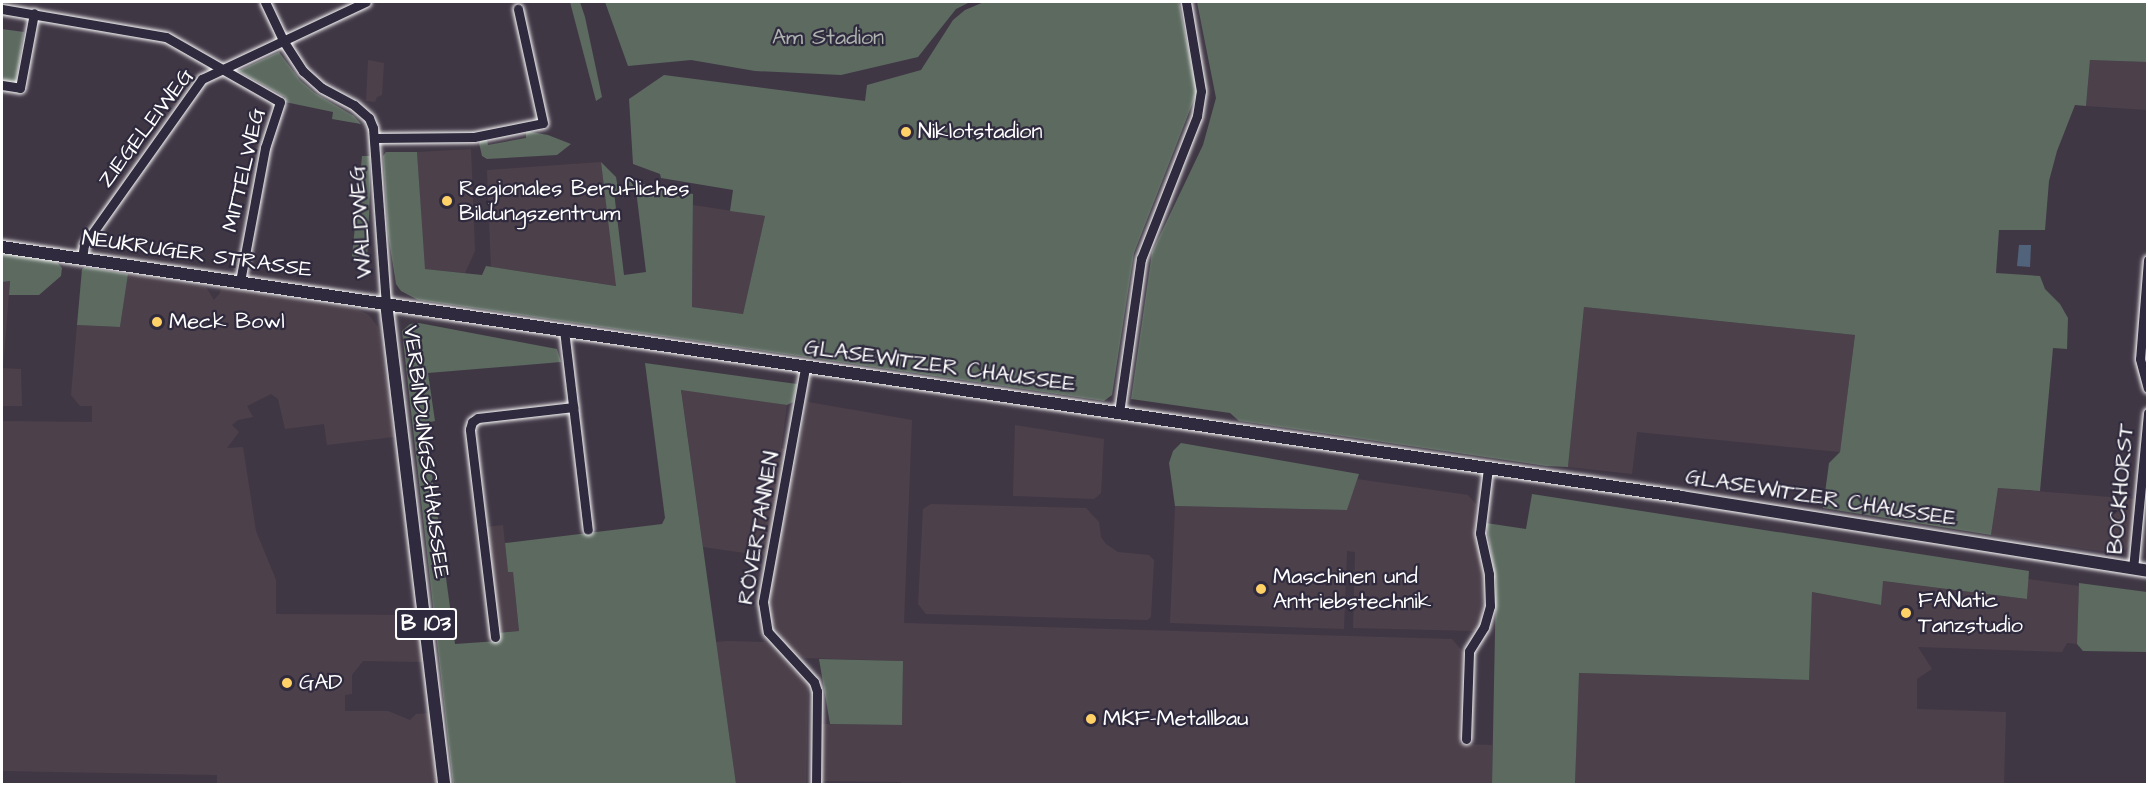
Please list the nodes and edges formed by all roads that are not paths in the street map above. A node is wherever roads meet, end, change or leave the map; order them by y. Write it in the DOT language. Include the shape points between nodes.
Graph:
graph roads {
  1 [pos="265,2"];
  2 [pos="366,2"];
  3 [pos="1186,2"];
  4 [pos="2,9"];
  5 [pos="518,9"];
  6 [pos="34,14"];
  7 [pos="284,42"];
  8 [pos="223,69"];
  9 [pos="2,85"];
  10 [pos="375,138"];
  11 [pos="2,246"];
  12 [pos="82,259"];
  13 [pos="2148,260"];
  14 [pos="240,282"];
  15 [pos="386,303"];
  16 [pos="564,330"];
  17 [pos="805,368"];
  18 [pos="2148,388"];
  19 [pos="573,407"];
  20 [pos="1119,413"];
  21 [pos="2148,413"];
  22 [pos="1488,468"];
  23 [pos="588,530"];
  24 [pos="2133,568"];
  25 [pos="2148,571"];
  26 [pos="495,637"];
  27 [pos="1466,739"];
  28 [pos="444,784"];
  29 [pos="816,784"];
  1 -- 7 [label="street, WALDWEG"];
  2 -- 7 [label="street, ZIEGELEIWEG"];
  3 -- 20 [label="street" via="1201,91 1197,116 1141,259"];
  4 -- 6 [label="street"];
  5 -- 10 [label="street, WALDWEG" via="543,123 474,137"];
  6 -- 8 [label="street" via="155,33"];
  6 -- 9 [label="street" via="20,88"];
  7 -- 8 [label="street, ZIEGELEIWEG"];
  7 -- 10 [label="street, WALDWEG" via="303,71 322,88 369,118"];
  8 -- 12 [label="street, ZIEGELEIWEG" via="202,79 84,245"];
  8 -- 14 [label="street, MITTELWEG" via="280,102 265,148"];
  10 -- 15 [label="street, WALDWEG"];
  11 -- 12 [label="main road, NEUKRUGER STRASSE"];
  12 -- 14 [label="main road, NEUKRUGER STRASSE"];
  13 -- 18 [label="street" via="2140,359"];
  14 -- 15 [label="main road, NEUKRUGER STRASSE"];
  15 -- 16 [label="main road, GLASEWITZER CHAUSSEE"];
  15 -- 28 [label="main road, VERBINDUNGSCHAUSSEE / B 103"];
  16 -- 17 [label="main road, GLASEWITZER CHAUSSEE"];
  16 -- 19 [label="street"];
  17 -- 20 [label="main road, GLASEWITZER CHAUSSEE"];
  17 -- 29 [label="street, RÖVERTANNEN" via="763,603 768,632 814,682 817,691"];
  19 -- 23 [label="street"];
  19 -- 26 [label="street" via="478,418 472,422"];
  20 -- 22 [label="main road, GLASEWITZER CHAUSSEE"];
  21 -- 24 [label="street, BOCKHORST"];
  22 -- 24 [label="main road, GLASEWITZER CHAUSSEE"];
  22 -- 27 [label="street" via="1480,533 1489,574 1490,606 1484,627 1469,651"];
  24 -- 25 [label="main road, GLASEWITZER CHAUSSEE"];
}
